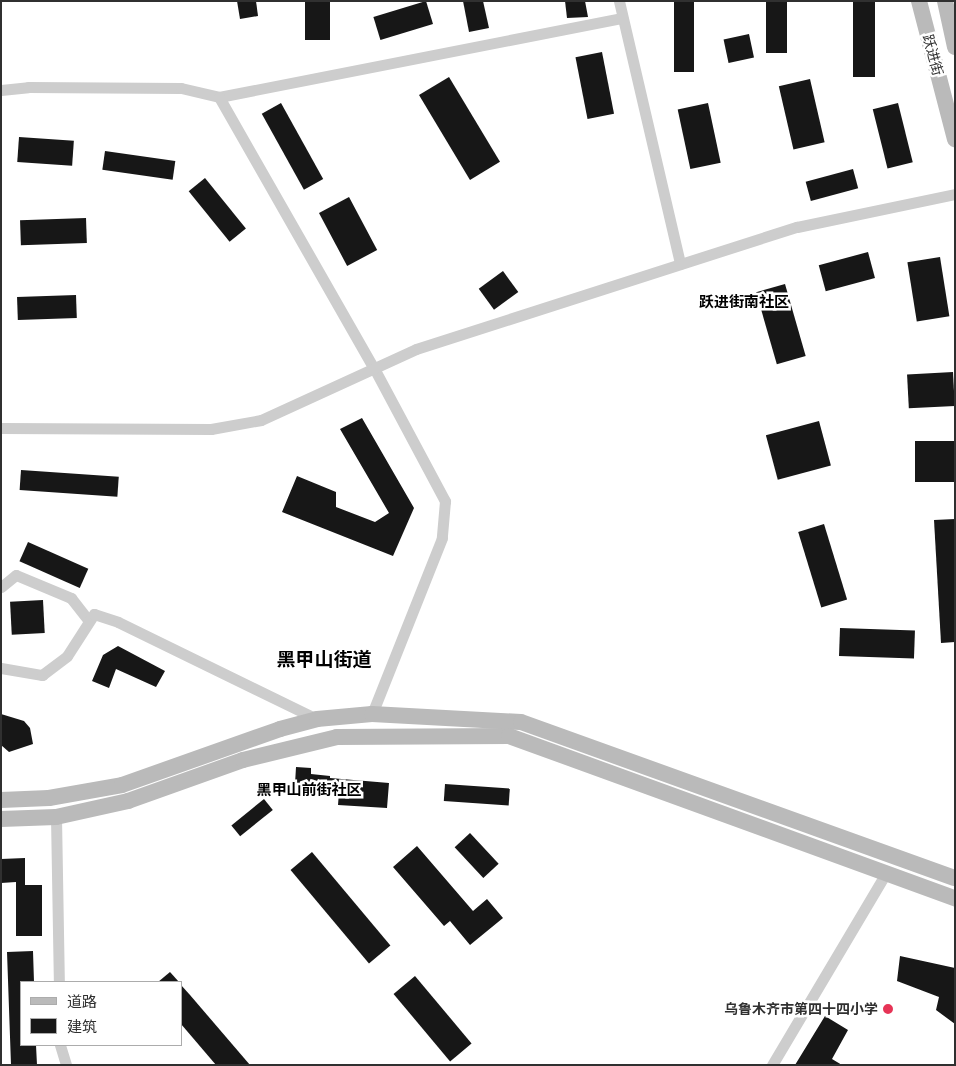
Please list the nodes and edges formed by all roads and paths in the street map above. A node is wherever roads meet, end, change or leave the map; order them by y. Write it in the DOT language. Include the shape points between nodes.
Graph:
graph roads {
  1 [pos="619,1"];
  2 [pos="919,1"];
  3 [pos="945,1"];
  4 [pos="622,18"];
  5 [pos="955,46"];
  6 [pos="1,90"];
  7 [pos="219,97"];
  8 [pos="951,117"];
  9 [pos="955,138"];
  10 [pos="955,194"];
  11 [pos="680,264"];
  12 [pos="375,370"];
  13 [pos="1,428"];
  14 [pos="1,587"];
  15 [pos="88,621"];
  16 [pos="1,668"];
  17 [pos="372,714"];
  18 [pos="316,719"];
  19 [pos="1,800"];
  20 [pos="56,817"];
  21 [pos="1,819"];
  22 [pos="886,873"];
  23 [pos="955,878"];
  24 [pos="955,898"];
  25 [pos="59,981"];
  26 [pos="60,1046"];
  27 [pos="66,1065"];
  28 [pos="772,1065"];
  1 -- 4 [label="street"];
  2 -- 8 [label="street, 跃进街"];
  3 -- 5 [label="street, 跃进街"];
  4 -- 7 [label="street"];
  4 -- 11 [label="street"];
  6 -- 7 [label="street" via="28,87 181,88"];
  7 -- 12 [label="street"];
  8 -- 9 [label="street, 跃进街"];
  10 -- 11 [label="street" via="797,227"];
  11 -- 12 [label="street" via="416,348"];
  12 -- 13 [label="street" via="261,420 211,429"];
  12 -- 17 [label="street" via="445,501 442,538"];
  14 -- 15 [label="street" via="16,575 71,598"];
  15 -- 16 [label="street" via="68,656 42,675"];
  15 -- 18 [label="street" via="94,614 118,622"];
  17 -- 18 [label="street"];
  17 -- 23 [label="street" via="521,722"];
  18 -- 19 [label="street" via="122,785 49,798"];
  20 -- 21 [label="street"];
  20 -- 22 [label="street" via="128,801 243,760 337,737 509,736"];
  20 -- 25 [label="street"];
  22 -- 24 [label="street"];
  22 -- 28 [label="street"];
  26 -- 27 [label="street"];
}
